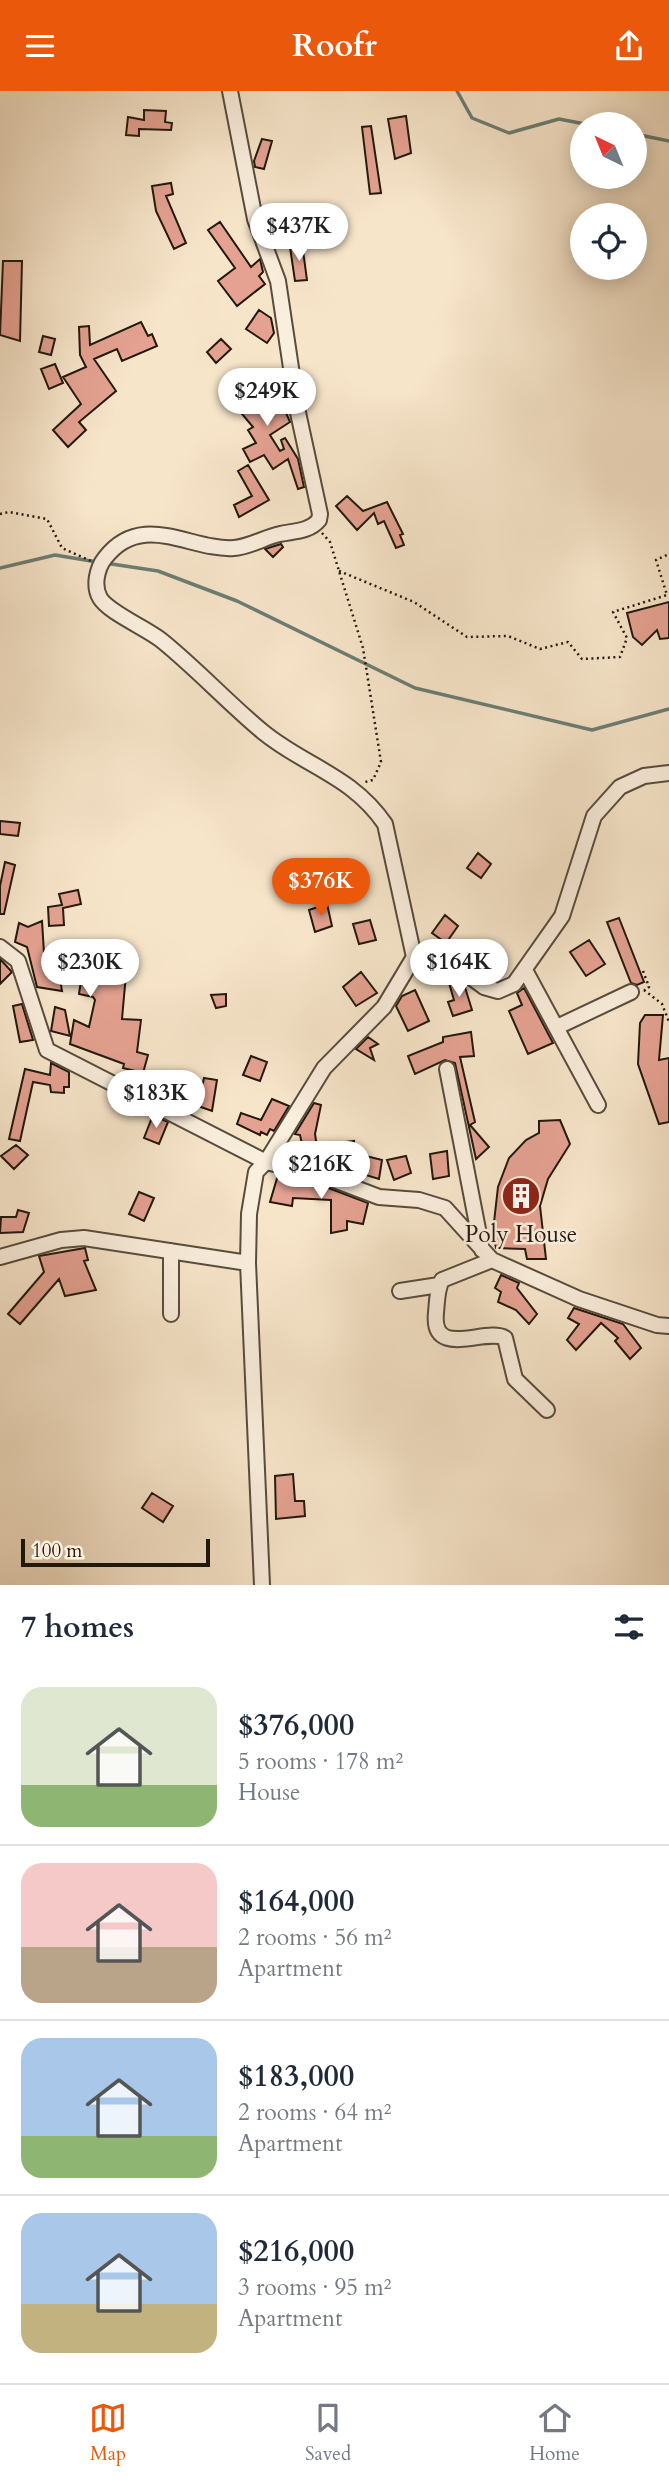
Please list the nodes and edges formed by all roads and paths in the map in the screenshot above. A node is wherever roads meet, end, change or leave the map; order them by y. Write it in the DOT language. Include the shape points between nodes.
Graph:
graph roads {
  1 [pos="230,91"];
  2 [pos="0,514"];
  3 [pos="315,525"];
  4 [pos="669,554"];
  5 [pos="100,565"];
  6 [pos="339,571"];
  7 [pos="669,773"];
  8 [pos="349,785"];
  9 [pos="0,947"];
  10 [pos="414,957"];
  11 [pos="525,970"];
  12 [pos="643,971"];
  13 [pos="631,992"];
  14 [pos="669,1022"];
  15 [pos="557,1027"];
  16 [pos="447,1069"];
  17 [pos="598,1105"];
  18 [pos="266,1162"];
  19 [pos="171,1251"];
  20 [pos="487,1256"];
  21 [pos="0,1257"];
  22 [pos="248,1263"];
  23 [pos="439,1285"];
  24 [pos="400,1291"];
  25 [pos="171,1314"];
  26 [pos="669,1326"];
  27 [pos="547,1410"];
  28 [pos="262,1585"];
  1 -- 3 [label="street" via="255,219 278,281 297,408 320,514"];
  2 -- 5 [label="path" via="47,519 62,548"];
  3 -- 5 [label="street" via="238,548 154,534 114,549"];
  3 -- 6 [label="path" via="330,542"];
  4 -- 6 [label="path" via="656,561 667,595 613,613 626,638 620,657 582,659 568,642 540,649 508,635 467,637 414,602"];
  5 -- 8 [label="street" via="97,587 106,604 160,639 266,734"];
  6 -- 8 [label="path" via="363,648 381,762 373,780"];
  7 -- 11 [label="street" via="644,776 620,787 594,815 562,916"];
  8 -- 10 [label="street" via="386,824"];
  9 -- 18 [label="street" via="18,961 47,1050"];
  10 -- 11 [label="street" via="468,975 498,991 514,984"];
  10 -- 18 [label="street" via="384,1007 324,1067"];
  11 -- 15 [label="street"];
  12 -- 14 [label="path" via="649,987 645,990 662,1004"];
  13 -- 15 [label="street"];
  15 -- 17 [label="street"];
  16 -- 20 [label="street"];
  18 -- 20 [label="street" via="321,1175 379,1197 419,1200 445,1208"];
  18 -- 22 [label="street" via="254,1179"];
  19 -- 21 [label="street" via="84,1238"];
  19 -- 22 [label="street"];
  19 -- 25 [label="street"];
  20 -- 23 [label="street" via="445,1277"];
  20 -- 26 [label="street" via="579,1299"];
  22 -- 28 [label="street"];
  23 -- 24 [label="street"];
  23 -- 27 [label="street" via="435,1321 443,1337 475,1340 492,1334 505,1338 515,1379"];
}
